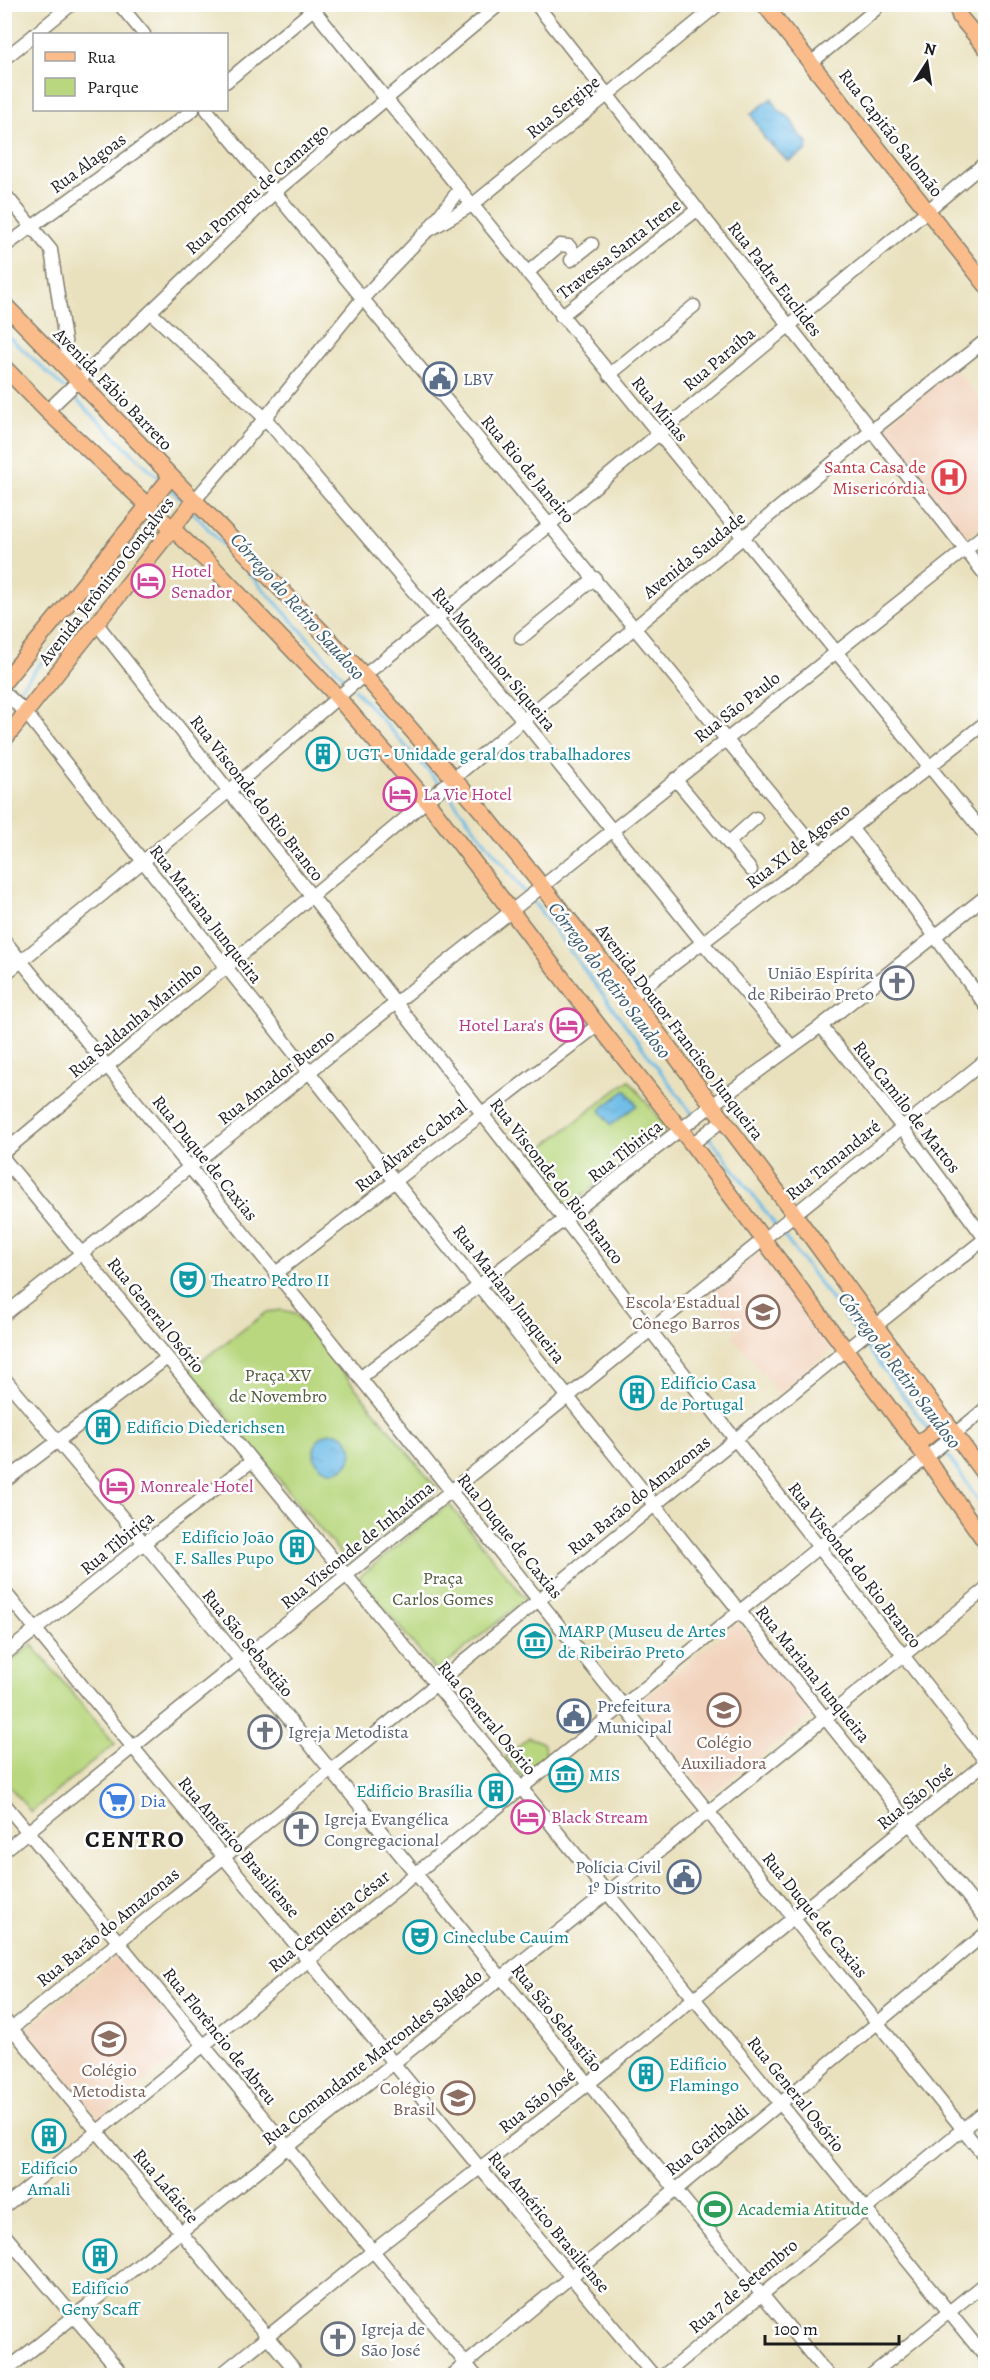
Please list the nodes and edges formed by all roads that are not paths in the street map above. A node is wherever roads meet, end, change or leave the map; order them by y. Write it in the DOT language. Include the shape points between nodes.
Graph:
graph roads {
  1 [pos="72,4"];
  2 [pos="119,4"];
  3 [pos="501,4"];
  4 [pos="536,4"];
  5 [pos="719,4"];
  6 [pos="765,4"];
  7 [pos="876,4"];
  8 [pos="956,4"];
  9 [pos="314,6"];
  10 [pos="37,33"];
  11 [pos="143,33"];
  12 [pos="33,37"];
  13 [pos="986,48"];
  14 [pos="4,59"];
  15 [pos="811,63"];
  16 [pos="228,80"];
  17 [pos="608,93"];
  18 [pos="385,99"];
  19 [pos="192,111"];
  20 [pos="208,111"];
  21 [pos="986,162"];
  22 [pos="459,190"];
  23 [pos="4,192"];
  24 [pos="275,192"];
  25 [pos="472,205"];
  26 [pos="698,209"];
  27 [pos="927,210"];
  28 [pos="33,225"];
  29 [pos="426,232"];
  30 [pos="592,244"];
  31 [pos="4,247"];
  32 [pos="527,273"];
  33 [pos="986,285"];
  34 [pos="362,299"];
  35 [pos="4,304"];
  36 [pos="694,306"];
  37 [pos="150,312"];
  38 [pos="561,316"];
  39 [pos="788,325"];
  40 [pos="986,340"];
  41 [pos="4,367"];
  42 [pos="609,375"];
  43 [pos="74,380"];
  44 [pos="49,410"];
  45 [pos="266,418"];
  46 [pos="871,431"];
  47 [pos="657,434"];
  48 [pos="168,480"];
  49 [pos="149,502"];
  50 [pos="192,504"];
  51 [pos="550,524"];
  52 [pos="174,526"];
  53 [pos="986,533"];
  54 [pos="744,538"];
  55 [pos="965,549"];
  56 [pos="986,576"];
  57 [pos="595,578"];
  58 [pos="437,618"];
  59 [pos="97,624"];
  60 [pos="635,627"];
  61 [pos="521,638"];
  62 [pos="837,651"];
  63 [pos="361,678"];
  64 [pos="4,682"];
  65 [pos="5,693"];
  66 [pos="340,695"];
  67 [pos="24,710"];
  68 [pos="524,721"];
  69 [pos="986,722"];
  70 [pos="727,739"];
  71 [pos="4,740"];
  72 [pos="928,765"];
  73 [pos="675,779"];
  74 [pos="452,781"];
  75 [pos="229,791"];
  76 [pos="430,798"];
  77 [pos="756,818"];
  78 [pos="851,828"];
  79 [pos="612,830"];
  80 [pos="986,836"];
  81 [pos="728,843"];
  82 [pos="820,853"];
  83 [pos="142,862"];
  84 [pos="751,870"];
  85 [pos="540,887"];
  86 [pos="986,896"];
  87 [pos="312,897"];
  88 [pos="515,906"];
  89 [pos="934,936"];
  90 [pos="4,939"];
  91 [pos="702,943"];
  92 [pos="22,961"];
  93 [pos="226,968"];
  94 [pos="4,975"];
  95 [pos="631,997"];
  96 [pos="396,1003"];
  97 [pos="986,1006"];
  98 [pos="598,1025"];
  99 [pos="821,1026"];
  100 [pos="792,1047"];
  101 [pos="986,1060"];
  102 [pos="107,1066"];
  103 [pos="310,1073"];
  104 [pos="709,1108"];
  105 [pos="482,1114"];
  106 [pos="720,1123"];
  107 [pos="902,1127"];
  108 [pos="684,1128"];
  109 [pos="695,1142"];
  110 [pos="4,1152"];
  111 [pos="4,1159"];
  112 [pos="190,1168"];
  113 [pos="395,1181"];
  114 [pos="792,1218"];
  115 [pos="565,1220"];
  116 [pos="766,1237"];
  117 [pos="985,1239"];
  118 [pos="82,1253"];
  119 [pos="276,1273"];
  120 [pos="480,1287"];
  121 [pos="4,1315"];
  122 [pos="873,1327"];
  123 [pos="651,1330"];
  124 [pos="849,1346"];
  125 [pos="167,1358"];
  126 [pos="4,1378"];
  127 [pos="360,1378"];
  128 [pos="568,1397"];
  129 [pos="986,1408"];
  130 [pos="943,1423"];
  131 [pos="952,1437"];
  132 [pos="736,1441"];
  133 [pos="57,1442"];
  134 [pos="920,1443"];
  135 [pos="930,1456"];
  136 [pos="252,1461"];
  137 [pos="986,1477"];
  138 [pos="4,1482"];
  139 [pos="452,1491"];
  140 [pos="654,1506"];
  141 [pos="144,1543"];
  142 [pos="986,1543"];
  143 [pos="819,1547"];
  144 [pos="347,1576"];
  145 [pos="986,1589"];
  146 [pos="4,1591"];
  147 [pos="538,1599"];
  148 [pos="740,1611"];
  149 [pos="36,1630"];
  150 [pos="4,1655"];
  151 [pos="903,1656"];
  152 [pos="240,1662"];
  153 [pos="435,1683"];
  154 [pos="624,1706"];
  155 [pos="825,1717"];
  156 [pos="134,1748"];
  157 [pos="985,1762"];
  158 [pos="330,1771"];
  159 [pos="521,1787"];
  160 [pos="4,1803"];
  161 [pos="709,1810"];
  162 [pos="910,1824"];
  163 [pos="29,1832"];
  164 [pos="4,1851"];
  165 [pos="224,1856"];
  166 [pos="415,1874"];
  167 [pos="608,1893"];
  168 [pos="793,1917"];
  169 [pos="986,1919"];
  170 [pos="986,1933"];
  171 [pos="119,1940"];
  172 [pos="309,1960"];
  173 [pos="501,1978"];
  174 [pos="694,1998"];
  175 [pos="878,2023"];
  176 [pos="7,2028"];
  177 [pos="204,2046"];
  178 [pos="393,2063"];
  179 [pos="588,2084"];
  180 [pos="780,2103"];
  181 [pos="986,2110"];
  182 [pos="963,2129"];
  183 [pos="97,2132"];
  184 [pos="287,2147"];
  185 [pos="986,2158"];
  186 [pos="480,2168"];
  187 [pos="675,2190"];
  188 [pos="4,2206"];
  189 [pos="865,2208"];
  190 [pos="180,2231"];
  191 [pos="4,2234"];
  192 [pos="374,2251"];
  193 [pos="570,2276"];
  194 [pos="986,2282"];
  195 [pos="761,2294"];
  196 [pos="948,2313"];
  197 [pos="75,2316"];
  198 [pos="268,2336"];
  199 [pos="986,2358"];
  200 [pos="466,2363"];
  201 [pos="4,2372"];
  202 [pos="124,2376"];
  203 [pos="219,2376"];
  204 [pos="300,2376"];
  205 [pos="451,2376"];
  206 [pos="476,2376"];
  207 [pos="654,2376"];
  208 [pos="663,2376"];
  209 [pos="829,2376"];
  210 [pos="870,2376"];
  1 -- 10 [label="street"];
  2 -- 11 [label="street"];
  3 -- 18 [label="street, Rua Pompeu de Camargo"];
  4 -- 17 [label="street, Rua Padre Euclides"];
  5 -- 17 [label="street, Rua Sergipe"];
  6 -- 15 [label="main road, Rua Capitão Salomão"];
  7 -- 15 [label="street" via="876,9"];
  8 -- 13 [label="main road" via="960,17"];
  9 -- 16 [label="street"];
  9 -- 18 [label="street, Rua Minas"];
  12 -- 14 [label="street"];
  15 -- 27 [label="main road, Rua Capitão Salomão"];
  17 -- 25 [label="street, Rua Sergipe"];
  17 -- 26 [label="street, Rua Padre Euclides"];
  18 -- 22 [label="street, Rua Minas"];
  18 -- 24 [label="street, Rua Pompeu de Camargo"];
  19 -- 28 [label="street, Rua Alagoas"];
  20 -- 24 [label="street, Rua Rio de Janeiro"];
  21 -- 27 [label="street, Rua Paraíba"];
  22 -- 25 [label="street, Rua Minas"];
  22 -- 29 [label="street, Rua Sergipe"];
  23 -- 28 [label="street"];
  24 -- 34 [label="street, Rua Rio de Janeiro"];
  24 -- 37 [label="street, Rua Pompeu de Camargo"];
  25 -- 29 [label="street, Rua Sergipe"];
  25 -- 32 [label="street, Rua Minas"];
  26 -- 38 [label="street, Travessa Santa Irene"];
  26 -- 39 [label="street, Rua Padre Euclides"];
  27 -- 33 [label="main road, Rua Capitão Salomão"];
  27 -- 39 [label="street, Rua Paraíba"];
  28 -- 31 [label="street, Rua Alagoas"];
  28 -- 43 [label="street" via="51,250"];
  29 -- 34 [label="street, Rua Sergipe"];
  30 -- 32 [label="street" via="573,258 568,246 560,245"];
  32 -- 38 [label="street, Rua Minas"];
  34 -- 45 [label="street, Rua Sergipe"];
  34 -- 51 [label="street, Rua Rio de Janeiro"];
  35 -- 43 [label="main road, Avenida Fábio Barreto"];
  36 -- 42 [label="street"];
  37 -- 43 [label="street, Rua Pompeu de Camargo"];
  37 -- 45 [label="street, Rua Monsenhor Siqueira"];
  38 -- 42 [label="street, Rua Minas"];
  39 -- 46 [label="street, Rua Padre Euclides"];
  39 -- 47 [label="street, Rua Paraíba"];
  40 -- 46 [label="street, Avenida Saudade"];
  41 -- 44 [label="main road"];
  42 -- 47 [label="street, Rua Minas"];
  43 -- 44 [label="street, Rua Pompeu de Camargo"];
  43 -- 48 [label="main road, Avenida Fábio Barreto"];
  44 -- 49 [label="main road"];
  45 -- 50 [label="street, Rua Sergipe"];
  45 -- 58 [label="street, Rua Monsenhor Siqueira"];
  46 -- 54 [label="street, Avenida Saudade"];
  46 -- 55 [label="street, Rua Padre Euclides"];
  47 -- 51 [label="street, Rua Paraíba"];
  47 -- 54 [label="street, Rua Minas"];
  48 -- 49 [label="main road, Avenida Jerônimo Gonçalves"];
  48 -- 50 [label="main road, Avenida Fábio Barreto"];
  49 -- 52 [label="main road"];
  49 -- 64 [label="main road, Avenida Jerônimo Gonçalves"];
  50 -- 52 [label="main road, Avenida Jerônimo Gonçalves"];
  50 -- 63 [label="main road, Avenida Doutor Francisco Junqueira"];
  51 -- 57 [label="street, Rua Rio de Janeiro"];
  51 -- 58 [label="street, Rua Paraíba"];
  52 -- 59 [label="main road, Avenida Jerônimo Gonçalves"];
  52 -- 66 [label="main road"];
  53 -- 55 [label="street, Rua São Paulo"];
  54 -- 60 [label="street, Avenida Saudade"];
  54 -- 62 [label="street, Rua Minas"];
  55 -- 56 [label="street, Rua Padre Euclides"];
  55 -- 62 [label="street, Rua São Paulo"];
  57 -- 60 [label="street, Rua Rio de Janeiro"];
  57 -- 61 [label="street"];
  58 -- 63 [label="street, Rua Paraíba"];
  58 -- 68 [label="street, Rua Monsenhor Siqueira"];
  59 -- 67 [label="main road, Avenida Jerônimo Gonçalves"];
  59 -- 75 [label="street, Rua Visconde do Rio Branco"];
  60 -- 68 [label="street, Avenida Saudade"];
  60 -- 70 [label="street, Rua Rio de Janeiro"];
  62 -- 70 [label="street, Rua São Paulo"];
  62 -- 72 [label="street, Rua Minas"];
  63 -- 66 [label="street, Rua Paraíba"];
  63 -- 74 [label="main road, Avenida Doutor Francisco Junqueira"];
  65 -- 67 [label="street, Rua Mariana Junqueira"];
  66 -- 75 [label="street, Rua Paraíba"];
  66 -- 76 [label="main road"];
  67 -- 71 [label="main road, Avenida Jerônimo Gonçalves"];
  67 -- 83 [label="street, Rua Mariana Junqueira"];
  68 -- 74 [label="street, Avenida Saudade"];
  68 -- 79 [label="street, Rua Monsenhor Siqueira"];
  69 -- 72 [label="street, Rua XI de Agosto"];
  70 -- 73 [label="street, Rua São Paulo"];
  70 -- 82 [label="street, Rua Rio de Janeiro"];
  72 -- 78 [label="street, Rua XI de Agosto"];
  72 -- 80 [label="street, Rua Minas"];
  73 -- 79 [label="street, Rua São Paulo"];
  73 -- 81 [label="street"];
  74 -- 76 [label="street, Avenida Saudade"];
  74 -- 85 [label="main road, Avenida Doutor Francisco Junqueira"];
  75 -- 83 [label="street, Rua Paraíba"];
  75 -- 87 [label="street, Rua Visconde do Rio Branco"];
  76 -- 87 [label="street, Rua Saldanha Marinho"];
  76 -- 88 [label="main road"];
  77 -- 81 [label="street"];
  78 -- 82 [label="street, Rua XI de Agosto"];
  78 -- 89 [label="street"];
  79 -- 85 [label="street, Rua São Paulo"];
  79 -- 91 [label="street, Rua Monsenhor Siqueira"];
  81 -- 84 [label="street"];
  82 -- 91 [label="street, Rua XI de Agosto"];
  83 -- 92 [label="street, Rua Paraíba"];
  83 -- 93 [label="street, Rua Mariana Junqueira"];
  85 -- 88 [label="street, Rua São Paulo"];
  85 -- 95 [label="main road, Avenida Doutor Francisco Junqueira"];
  86 -- 89 [label="street, Rua Tibiriça"];
  87 -- 93 [label="street, Rua Saldanha Marinho"];
  87 -- 96 [label="street, Rua Visconde do Rio Branco"];
  88 -- 96 [label="street, Rua Amador Bueno"];
  88 -- 98 [label="main road"];
  89 -- 97 [label="street"];
  89 -- 99 [label="street, Rua Tibiriça"];
  90 -- 92 [label="street, Rua Duque de Caxias"];
  91 -- 95 [label="street, Rua XI de Agosto"];
  91 -- 100 [label="street, Rua Monsenhor Siqueira"];
  92 -- 94 [label="street, Rua Paraíba"];
  92 -- 102 [label="street, Rua Duque de Caxias"];
  93 -- 102 [label="street, Rua Saldanha Marinho"];
  93 -- 103 [label="street, Rua Mariana Junqueira"];
  95 -- 104 [label="main road, Avenida Doutor Francisco Junqueira"];
  96 -- 103 [label="street, Rua Amador Bueno"];
  96 -- 105 [label="street, Rua Visconde do Rio Branco"];
  98 -- 105 [label="street, Rua Álvares Cabral"];
  98 -- 108 [label="main road"];
  99 -- 100 [label="street, Rua Tibiriça"];
  99 -- 107 [label="street, Rua Camilo de Mattos"];
  100 -- 104 [label="street, Rua Tibiriça"];
  101 -- 107 [label="street, Rua Tamandaré"];
  102 -- 110 [label="street, Rua Saldanha Marinho"];
  102 -- 112 [label="street, Rua Duque de Caxias"];
  103 -- 112 [label="street, Rua Amador Bueno"];
  103 -- 113 [label="street, Rua Mariana Junqueira"];
  104 -- 106 [label="main road, Avenida Doutor Francisco Junqueira"];
  104 -- 108 [label="street, Rua Tibiriça"];
  105 -- 113 [label="street, Rua Álvares Cabral"];
  105 -- 115 [label="street, Rua Visconde do Rio Branco"];
  106 -- 109 [label="street"];
  106 -- 114 [label="main road, Avenida Doutor Francisco Junqueira"];
  107 -- 114 [label="street, Rua Tamandaré"];
  107 -- 117 [label="street, Rua Camilo de Mattos"];
  108 -- 109 [label="main road"];
  108 -- 115 [label="street, Rua Tibiriça"];
  109 -- 116 [label="main road"];
  111 -- 118 [label="street, Rua General Osório"];
  112 -- 118 [label="street, Rua Amador Bueno"];
  112 -- 119 [label="street, Rua Duque de Caxias"];
  113 -- 119 [label="street, Rua Álvares Cabral"];
  113 -- 120 [label="street, Rua Mariana Junqueira"];
  114 -- 116 [label="street, Rua Visconde de Inhaúma"];
  114 -- 122 [label="main road, Avenida Doutor Francisco Junqueira"];
  115 -- 120 [label="street, Rua Tibiriça"];
  115 -- 123 [label="street, Rua Visconde do Rio Branco"];
  116 -- 123 [label="street, Rua Visconde de Inhaúma"];
  116 -- 124 [label="main road"];
  117 -- 122 [label="street, Rua Barão do Amazonas"];
  118 -- 121 [label="street, Rua Amador Bueno"];
  118 -- 125 [label="street, Rua General Osório"];
  119 -- 127 [label="street, Rua Duque de Caxias"];
  120 -- 127 [label="street, Rua Tibiriça"];
  120 -- 128 [label="street, Rua Mariana Junqueira"];
  122 -- 124 [label="street, Rua Barão do Amazonas"];
  122 -- 130 [label="main road, Avenida Doutor Francisco Junqueira"];
  123 -- 128 [label="street, Rua Visconde de Inhaúma"];
  123 -- 132 [label="street, Rua Visconde do Rio Branco"];
  124 -- 132 [label="street, Rua Barão do Amazonas"];
  124 -- 134 [label="main road"];
  125 -- 133 [label="street"];
  125 -- 136 [label="street, Rua General Osório"];
  126 -- 133 [label="street, Rua São Sebastião"];
  127 -- 139 [label="street, Rua Duque de Caxias"];
  128 -- 139 [label="street, Rua Visconde de Inhaúma"];
  128 -- 140 [label="street, Rua Mariana Junqueira"];
  129 -- 131 [label="street, Rua Cerqueira César"];
  130 -- 131 [label="main road, Avenida Doutor Francisco Junqueira"];
  130 -- 134 [label="main road"];
  131 -- 135 [label="street, Rua Cerqueira César"];
  131 -- 137 [label="main road, Avenida Doutor Francisco Junqueira"];
  132 -- 140 [label="street, Rua Barão do Amazonas"];
  132 -- 143 [label="street, Rua Visconde do Rio Branco"];
  133 -- 138 [label="street"];
  133 -- 141 [label="street, Rua São Sebastião"];
  134 -- 135 [label="main road"];
  135 -- 142 [label="main road"];
  135 -- 143 [label="street, Rua Cerqueira César"];
  136 -- 141 [label="street, Rua Tibiriça"];
  136 -- 144 [label="street, Rua General Osório"];
  139 -- 144 [label="street, Rua Visconde de Inhaúma"];
  139 -- 147 [label="street, Rua Duque de Caxias"];
  140 -- 147 [label="street, Rua Barão do Amazonas"];
  140 -- 148 [label="street, Rua Mariana Junqueira"];
  141 -- 149 [label="street, Rua Tibiriça"];
  141 -- 152 [label="street, Rua São Sebastião"];
  143 -- 148 [label="street, Rua Cerqueira César"];
  143 -- 151 [label="street, Rua Visconde do Rio Branco"];
  144 -- 152 [label="street, Rua Visconde de Inhaúma"];
  144 -- 153 [label="street, Rua General Osório"];
  145 -- 151 [label="street, Rua Comandante Marcondes Salgado"];
  146 -- 149 [label="street, Rua Américo Brasiliense"];
  147 -- 153 [label="street, Rua Barão do Amazonas"];
  147 -- 154 [label="street, Rua Duque de Caxias"];
  148 -- 154 [label="street, Rua Cerqueira César"];
  148 -- 155 [label="street, Rua Mariana Junqueira"];
  149 -- 150 [label="street, Rua Tibiriça"];
  149 -- 156 [label="street, Rua Américo Brasiliense"];
  151 -- 155 [label="street, Rua Comandante Marcondes Salgado"];
  151 -- 157 [label="street, Rua Visconde do Rio Branco"];
  152 -- 156 [label="street, Rua Visconde de Inhaúma"];
  152 -- 158 [label="street, Rua São Sebastião"];
  153 -- 158 [label="street, Rua Barão do Amazonas"];
  153 -- 159 [label="street, Rua General Osório"];
  154 -- 159 [label="street, Rua Cerqueira César"];
  154 -- 161 [label="street, Rua Duque de Caxias"];
  155 -- 161 [label="street, Rua Comandante Marcondes Salgado"];
  155 -- 162 [label="street, Rua Mariana Junqueira"];
  156 -- 163 [label="street, Rua Visconde de Inhaúma"];
  156 -- 165 [label="street, Rua Américo Brasiliense"];
  157 -- 162 [label="street, Rua São José"];
  158 -- 165 [label="street, Rua Barão do Amazonas"];
  158 -- 166 [label="street, Rua São Sebastião"];
  159 -- 166 [label="street, Rua Cerqueira César"];
  159 -- 167 [label="street, Rua General Osório"];
  160 -- 163 [label="street, Rua Florêncio de Abreu"];
  161 -- 167 [label="street, Rua Comandante Marcondes Salgado"];
  161 -- 168 [label="street, Rua Duque de Caxias"];
  162 -- 168 [label="street, Rua São José"];
  162 -- 169 [label="street, Rua Mariana Junqueira"];
  163 -- 164 [label="street, Rua Visconde de Inhaúma"];
  163 -- 171 [label="street, Rua Florêncio de Abreu"];
  165 -- 171 [label="street, Rua Barão do Amazonas"];
  165 -- 172 [label="street, Rua Américo Brasiliense"];
  166 -- 172 [label="street, Rua Cerqueira César"];
  166 -- 173 [label="street, Rua São Sebastião"];
  167 -- 173 [label="street, Rua Comandante Marcondes Salgado"];
  167 -- 174 [label="street, Rua General Osório"];
  168 -- 174 [label="street, Rua São José"];
  168 -- 175 [label="street, Rua Duque de Caxias"];
  170 -- 175 [label="street, Rua Garibaldi"];
  171 -- 176 [label="street, Rua Barão do Amazonas"];
  171 -- 177 [label="street, Rua Florêncio de Abreu"];
  172 -- 177 [label="street, Rua Cerqueira César"];
  172 -- 178 [label="street, Rua Américo Brasiliense"];
  173 -- 178 [label="street, Rua Comandante Marcondes Salgado"];
  173 -- 179 [label="street, Rua São Sebastião"];
  174 -- 179 [label="street, Rua São José"];
  174 -- 180 [label="street, Rua General Osório"];
  175 -- 180 [label="street, Rua Garibaldi"];
  175 -- 182 [label="street, Rua Duque de Caxias"];
  176 -- 183 [label="street, Rua Lafaiete"];
  177 -- 183 [label="street, Rua Cerqueira César"];
  177 -- 184 [label="street, Rua Florêncio de Abreu"];
  178 -- 184 [label="street, Rua Comandante Marcondes Salgado"];
  178 -- 186 [label="street, Rua Américo Brasiliense"];
  179 -- 186 [label="street, Rua São José"];
  179 -- 187 [label="street, Rua São Sebastião"];
  180 -- 187 [label="street, Rua Garibaldi"];
  180 -- 189 [label="street, Rua General Osório"];
  181 -- 182 [label="street, Rua 7 de Setembro"];
  182 -- 185 [label="street, Rua Duque de Caxias"];
  182 -- 189 [label="street, Rua 7 de Setembro"];
  183 -- 188 [label="street, Rua Cerqueira César"];
  183 -- 190 [label="street, Rua Lafaiete"];
  184 -- 190 [label="street, Rua Comandante Marcondes Salgado"];
  184 -- 192 [label="street, Rua Florêncio de Abreu"];
  186 -- 192 [label="street, Rua São José"];
  186 -- 193 [label="street, Rua Américo Brasiliense"];
  187 -- 193 [label="street, Rua Garibaldi"];
  187 -- 195 [label="street, Rua São Sebastião"];
  189 -- 195 [label="street, Rua 7 de Setembro"];
  189 -- 196 [label="street, Rua General Osório"];
  190 -- 197 [label="street, Rua Comandante Marcondes Salgado"];
  190 -- 198 [label="street, Rua Lafaiete"];
  191 -- 197 [label="street"];
  192 -- 198 [label="street, Rua São José"];
  192 -- 200 [label="street, Rua Florêncio de Abreu"];
  193 -- 200 [label="street, Rua Garibaldi"];
  193 -- 207 [label="street, Rua Américo Brasiliense"];
  194 -- 196 [label="street"];
  195 -- 208 [label="street, Rua 7 de Setembro"];
  195 -- 209 [label="street, Rua São Sebastião"];
  196 -- 199 [label="street, Rua General Osório"];
  196 -- 210 [label="street"];
  197 -- 201 [label="street, Rua Comandante Marcondes Salgado"];
  197 -- 202 [label="street"];
  198 -- 203 [label="street, Rua São José"];
  198 -- 204 [label="street, Rua Lafaiete"];
  200 -- 205 [label="street, Rua Garibaldi"];
  200 -- 206 [label="street, Rua Florêncio de Abreu"];
}
